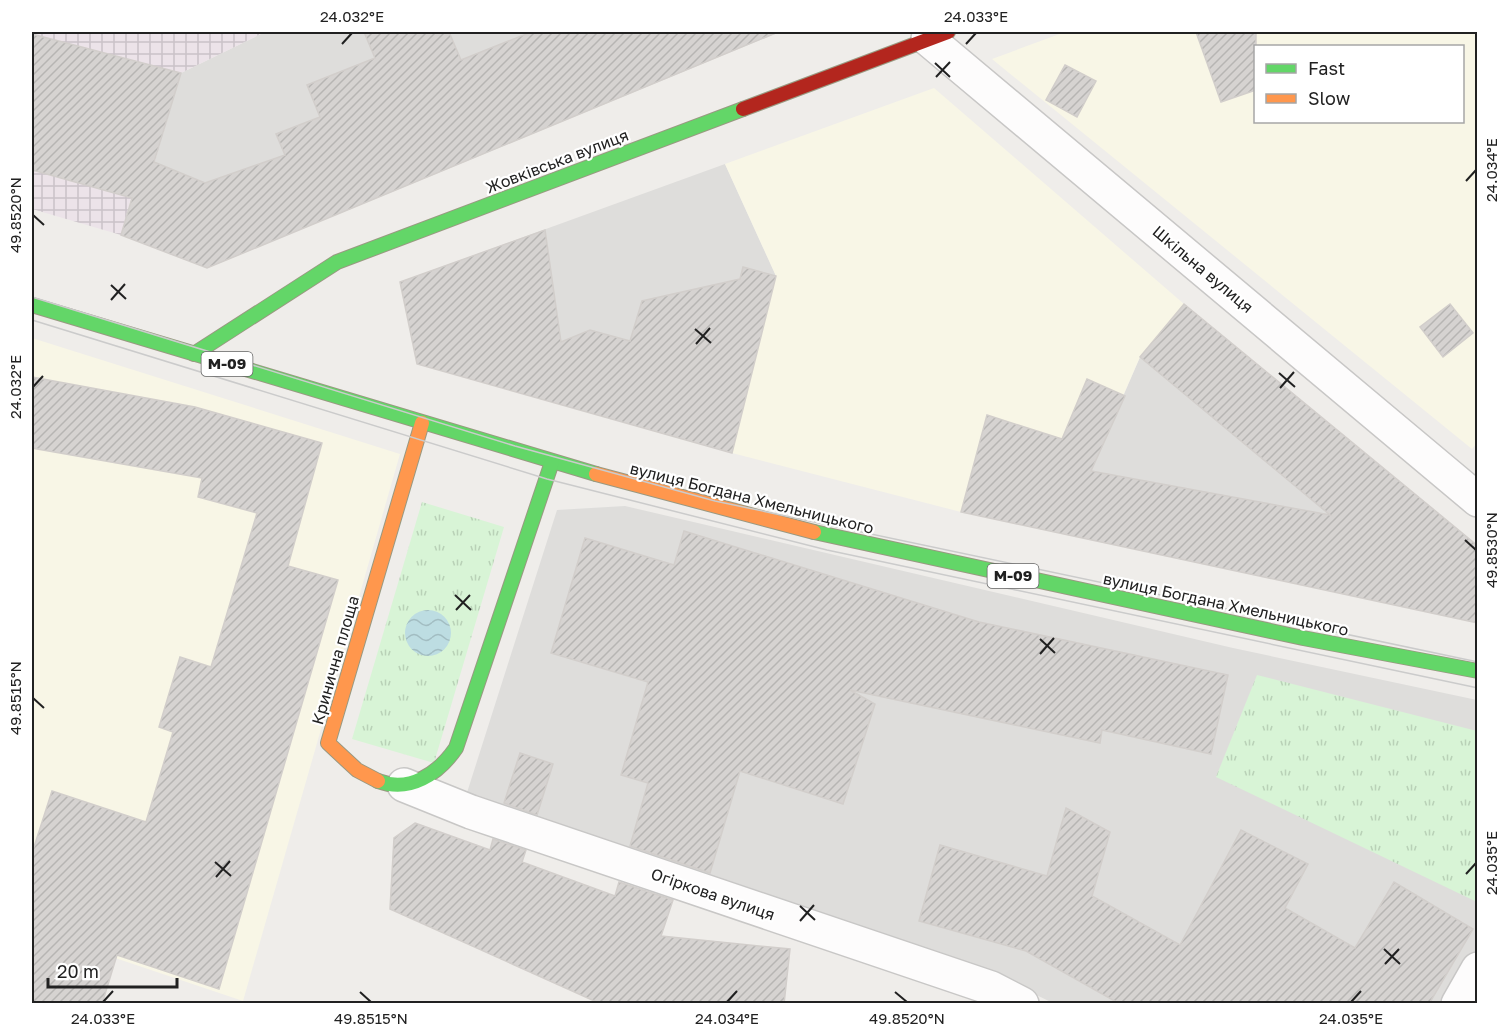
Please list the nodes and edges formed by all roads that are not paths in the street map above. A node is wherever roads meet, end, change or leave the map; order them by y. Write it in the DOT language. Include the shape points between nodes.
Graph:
graph roads {
  1 [pos="938,35"];
  2 [pos="32,305"];
  3 [pos="194,354"];
  4 [pos="422,423"];
  5 [pos="552,462"];
  6 [pos="1478,500"];
  7 [pos="1478,671"];
  8 [pos="404,785"];
  9 [pos="1478,969"];
  10 [pos="1023,1004"];
  11 [pos="1458,1004"];
  1 -- 3 [label="street, Жовківська вулиця" via="337,262"];
  1 -- 6 [label="street, Шкільна вулиця"];
  2 -- 3 [label="street, вулиця Богдана Хмельницького / М-09"];
  3 -- 4 [label="street, вулиця Богдана Хмельницького / М-09"];
  4 -- 5 [label="street, вулиця Богдана Хмельницького / М-09"];
  4 -- 8 [label="street, Кринична площа" via="328,743 366,777"];
  5 -- 7 [label="street, вулиця Богдана Хмельницького / М-09" via="830,536 1304,638"];
  5 -- 8 [label="street, Кринична площа" via="456,748 440,770 417,783"];
  8 -- 10 [label="street, Огіркова вулиця" via="482,816 991,988"];
  9 -- 11 [label="street"];
}
